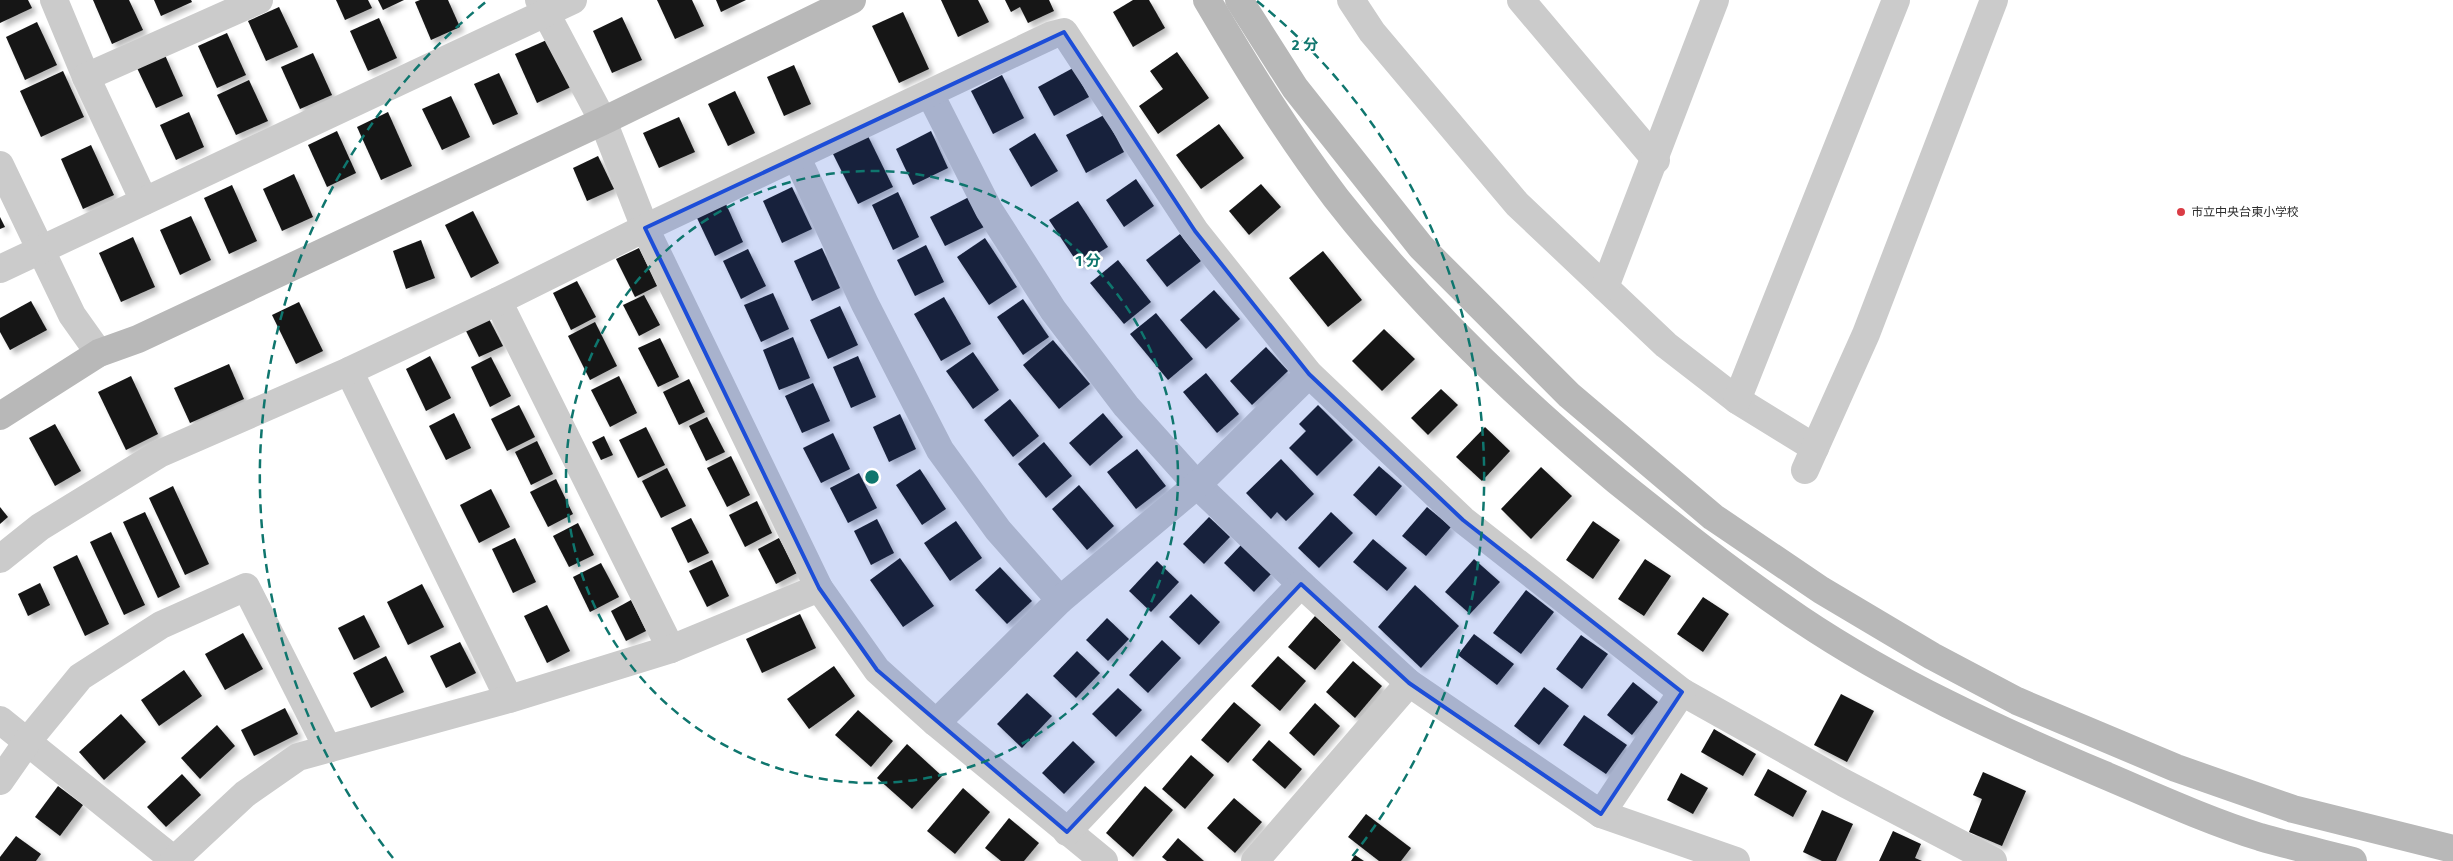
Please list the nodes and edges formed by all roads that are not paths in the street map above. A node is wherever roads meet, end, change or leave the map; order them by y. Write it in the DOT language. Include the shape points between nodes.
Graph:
graph roads {
  1 [pos="54,0"];
  2 [pos="259,0"];
  3 [pos="573,0"];
  4 [pos="852,0"];
  5 [pos="1207,0"];
  6 [pos="1239,0"];
  7 [pos="1351,0"];
  8 [pos="1715,0"];
  9 [pos="1896,0"];
  10 [pos="1994,0"];
  11 [pos="1530,5"];
  12 [pos="542,7"];
  13 [pos="220,8"];
  14 [pos="86,77"];
  15 [pos="930,94"];
  16 [pos="604,121"];
  17 [pos="796,158"];
  18 [pos="1656,160"];
  19 [pos="0,165"];
  20 [pos="144,201"];
  21 [pos="645,228"];
  22 [pos="41,249"];
  23 [pos="0,269"];
  24 [pos="1605,287"];
  25 [pos="498,301"];
  26 [pos="99,353"];
  27 [pos="349,372"];
  28 [pos="1309,374"];
  29 [pos="1737,400"];
  30 [pos="0,416"];
  31 [pos="1197,485"];
  32 [pos="0,560"];
  33 [pos="1301,584"];
  34 [pos="819,588"];
  35 [pos="1060,600"];
  36 [pos="671,649"];
  37 [pos="1410,683"];
  38 [pos="1682,692"];
  39 [pos="509,699"];
  40 [pos="0,720"];
  41 [pos="936,722"];
  42 [pos="27,742"];
  43 [pos="328,749"];
  44 [pos="0,781"];
  45 [pos="1601,814"];
  46 [pos="1067,832"];
  47 [pos="2453,849"];
  48 [pos="173,860"];
  49 [pos="1104,861"];
  50 [pos="1255,861"];
  51 [pos="1736,861"];
  52 [pos="1993,861"];
  53 [pos="2353,861"];
  1 -- 14 [label="street"];
  2 -- 13 [label="street"];
  3 -- 12 [label="street"];
  4 -- 16 [label="street"];
  5 -- 53 [label="street" via="1265,99 1336,198 1397,271 1466,345 1550,425 1702,551 1802,620 1878,666 2000,731 2154,797 2258,836"];
  6 -- 47 [label="street" via="1294,88 1422,247 1569,395 1713,517 1821,590 1932,656 2017,701 2176,768 2293,809"];
  7 -- 24 [label="street" via="1372,32 1517,204"];
  8 -- 18 [label="street"];
  9 -- 29 [label="street"];
  10 -- 29 [label="street" via="1866,334 1810,459"];
  11 -- 18 [label="street"];
  12 -- 16 [label="street"];
  12 -- 20 [label="street"];
  13 -- 14 [label="street"];
  14 -- 20 [label="street"];
  15 -- 17 [label="street"];
  15 -- 28 [label="street" via="1064,32 1195,231"];
  15 -- 31 [label="street" via="989,210 1053,310 1126,406"];
  16 -- 21 [label="street"];
  16 -- 26 [label="street" via="138,339"];
  17 -- 21 [label="street"];
  17 -- 35 [label="street" via="865,304 940,450 998,530"];
  18 -- 24 [label="street"];
  19 -- 22 [label="street"];
  20 -- 22 [label="street"];
  21 -- 25 [label="street"];
  21 -- 34 [label="street"];
  22 -- 23 [label="street"];
  22 -- 26 [label="street" via="72,315"];
  24 -- 29 [label="street" via="1666,345"];
  25 -- 27 [label="street"];
  25 -- 36 [label="street"];
  26 -- 30 [label="street"];
  27 -- 32 [label="street" via="158,454 40,527"];
  27 -- 39 [label="street"];
  28 -- 31 [label="street"];
  28 -- 38 [label="street" via="1463,520"];
  31 -- 33 [label="street"];
  31 -- 35 [label="street"];
  33 -- 37 [label="street"];
  33 -- 46 [label="street"];
  34 -- 36 [label="street"];
  34 -- 41 [label="street" via="877,670"];
  35 -- 41 [label="street"];
  36 -- 39 [label="street"];
  37 -- 45 [label="street"];
  37 -- 50 [label="street"];
  38 -- 45 [label="street"];
  38 -- 52 [label="street" via="1844,783"];
  39 -- 43 [label="street"];
  40 -- 42 [label="street"];
  41 -- 46 [label="street"];
  42 -- 43 [label="street" via="80,677 161,625 246,587"];
  42 -- 44 [label="street"];
  42 -- 48 [label="street"];
  43 -- 48 [label="street" via="298,758 245,794"];
  45 -- 51 [label="street"];
  46 -- 49 [label="street"];
}
